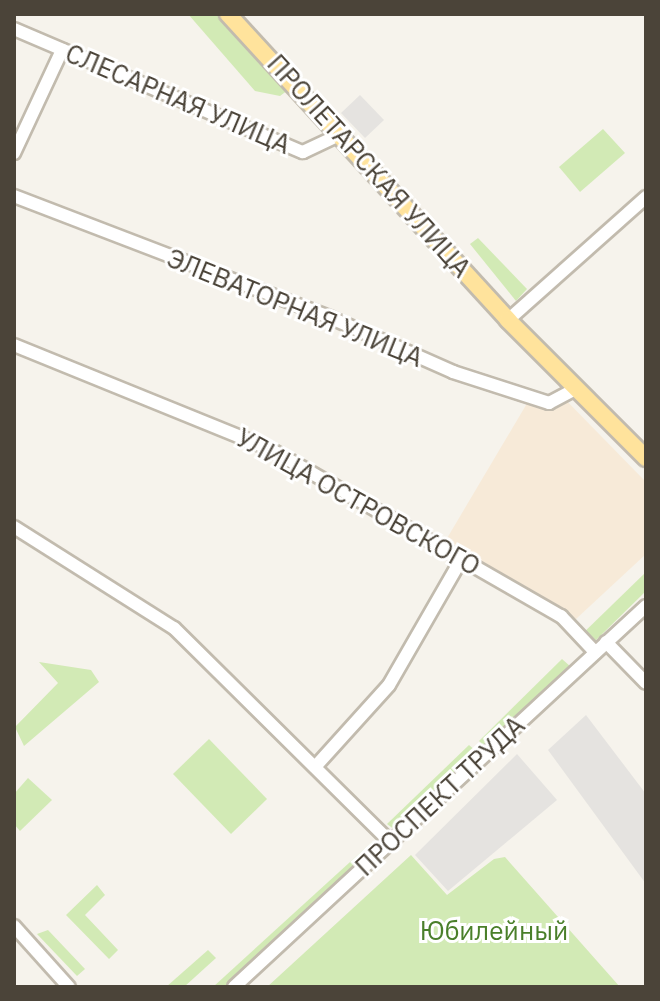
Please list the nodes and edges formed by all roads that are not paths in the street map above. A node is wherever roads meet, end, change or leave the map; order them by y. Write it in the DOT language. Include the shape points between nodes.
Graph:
graph roads {
  1 [pos="228,14"];
  2 [pos="14,29"];
  3 [pos="62,50"];
  4 [pos="341,134"];
  5 [pos="14,153"];
  6 [pos="14,196"];
  7 [pos="646,197"];
  8 [pos="508,320"];
  9 [pos="14,345"];
  10 [pos="577,388"];
  11 [pos="646,458"];
  12 [pos="14,527"];
  13 [pos="462,558"];
  14 [pos="646,606"];
  15 [pos="606,642"];
  16 [pos="595,652"];
  17 [pos="646,683"];
  18 [pos="315,767"];
  19 [pos="391,843"];
  20 [pos="14,926"];
  21 [pos="69,987"];
  22 [pos="234,987"];
  1 -- 4 [label="main road, ПРОЛЕТАРСКАЯ УЛИЦА"];
  2 -- 3 [label="street, СЛЕСАРНАЯ УЛИЦА"];
  3 -- 4 [label="street, СЛЕСАРНАЯ УЛИЦА" via="303,152"];
  3 -- 5 [label="street"];
  4 -- 8 [label="main road, ПРОЛЕТАРСКАЯ УЛИЦА"];
  6 -- 10 [label="street, ЭЛЕВАТОРНАЯ УЛИЦА" via="329,317 453,372 549,403"];
  7 -- 8 [label="street"];
  8 -- 10 [label="main road, ПРОЛЕТАРСКАЯ УЛИЦА"];
  9 -- 13 [label="street, УЛИЦА ОСТРОВСКОГО" via="270,449"];
  10 -- 11 [label="main road, ПРОЛЕТАРСКАЯ УЛИЦА"];
  12 -- 18 [label="street" via="174,628"];
  13 -- 16 [label="street, УЛИЦА ОСТРОВСКОГО" via="561,616"];
  13 -- 18 [label="street" via="389,685"];
  14 -- 15 [label="street, ПРОСПЕКТ ТРУДА"];
  15 -- 16 [label="street, ПРОСПЕКТ ТРУДА"];
  15 -- 17 [label="street"];
  16 -- 19 [label="street, ПРОСПЕКТ ТРУДА"];
  18 -- 19 [label="street"];
  19 -- 22 [label="street, ПРОСПЕКТ ТРУДА"];
  20 -- 21 [label="street"];
}
